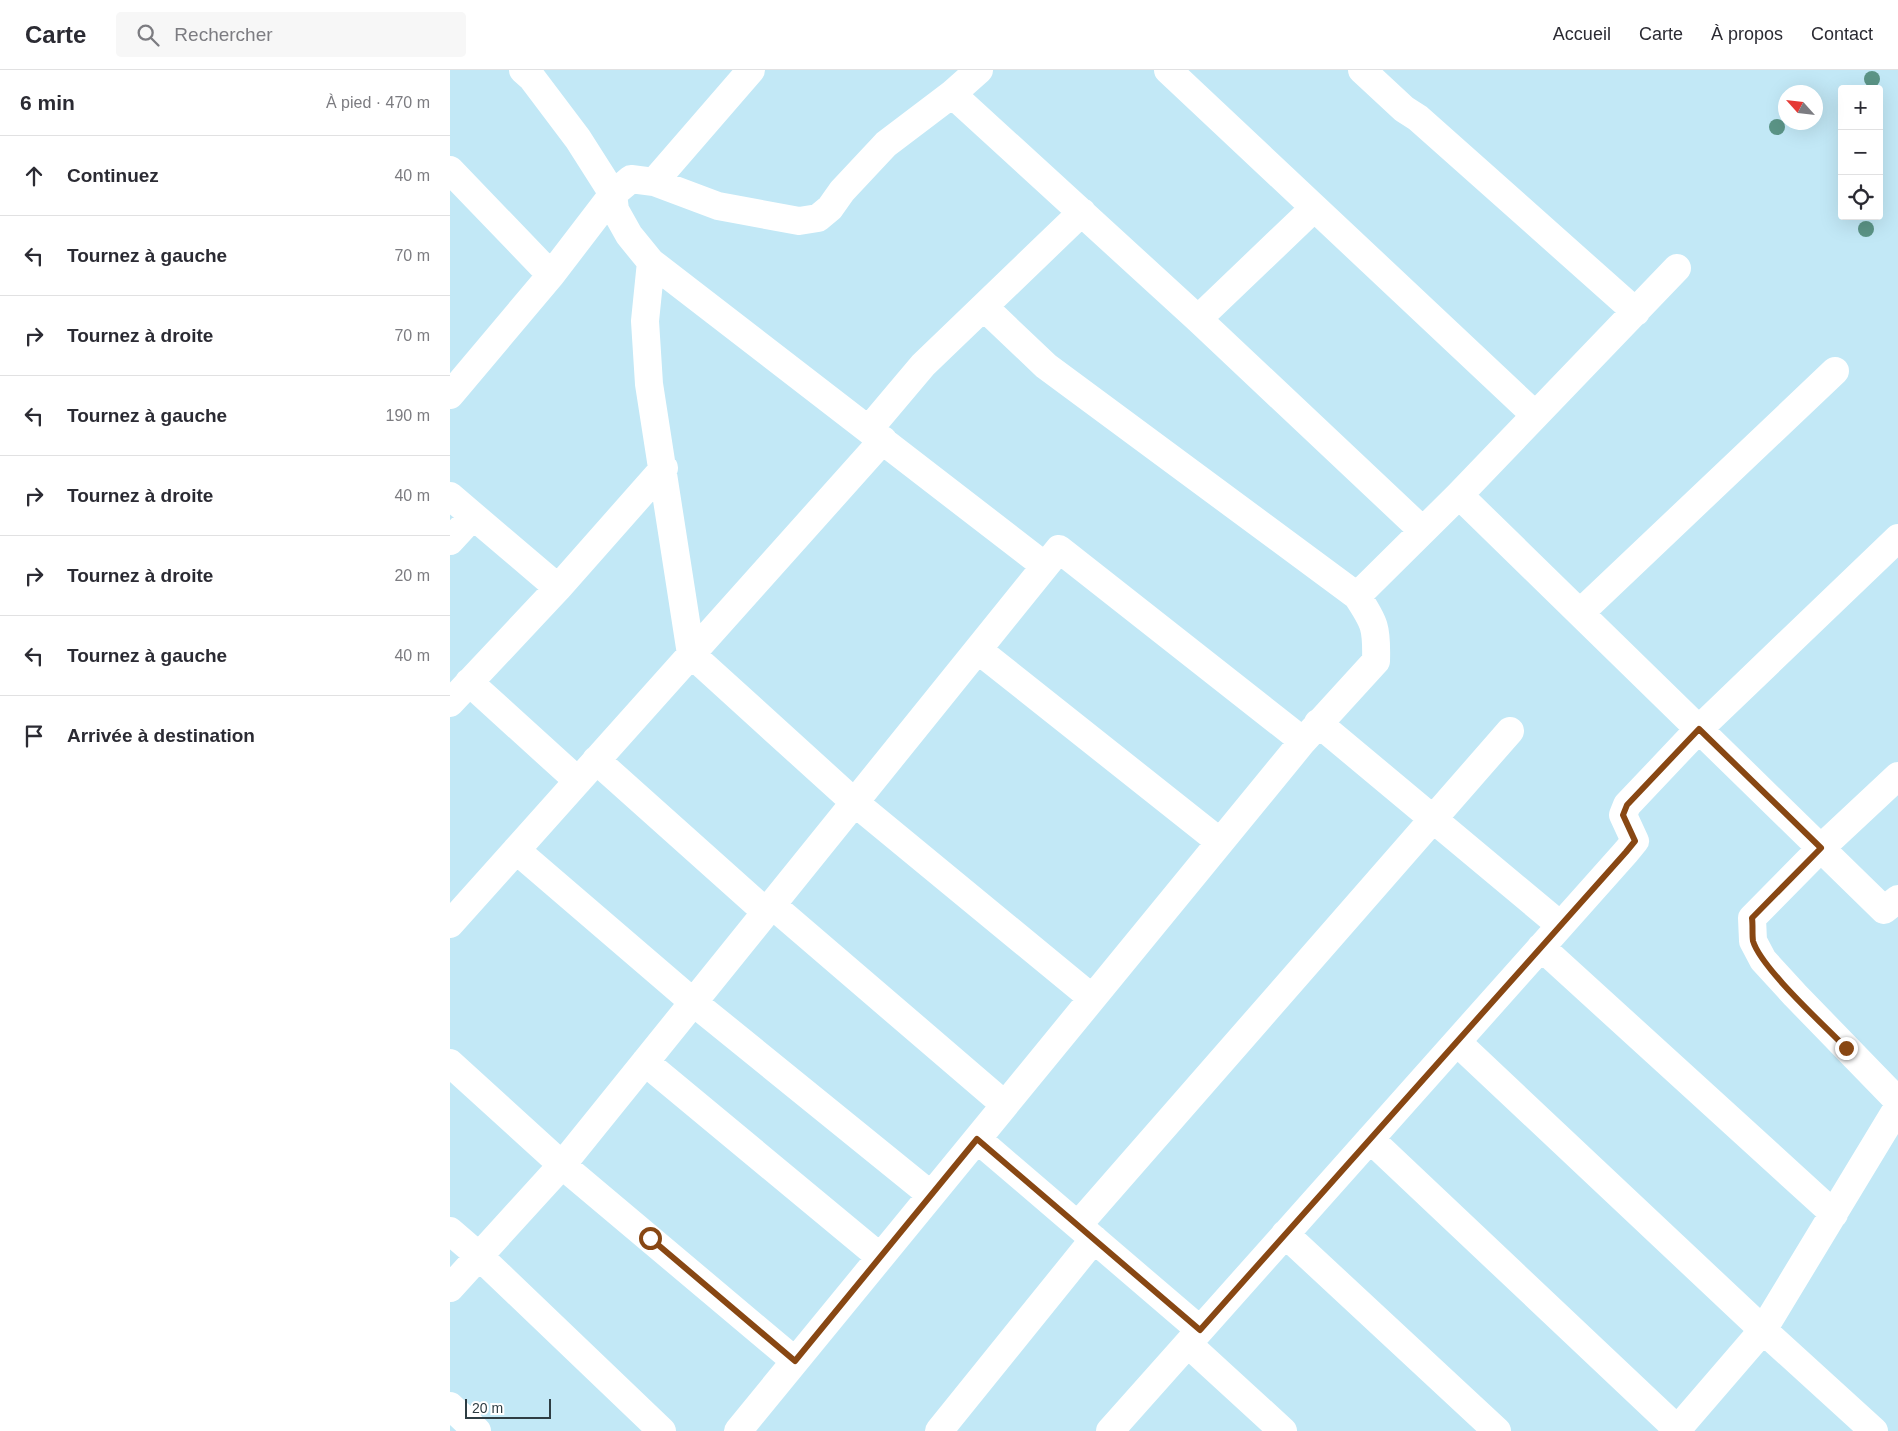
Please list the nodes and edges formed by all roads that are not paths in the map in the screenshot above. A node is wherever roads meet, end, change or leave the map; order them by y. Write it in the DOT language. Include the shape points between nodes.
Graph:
graph roads {
  1 [pos="523,70"];
  2 [pos="752,70"];
  3 [pos="979,70"];
  4 [pos="1168,70"];
  5 [pos="1362,70"];
  6 [pos="952,94"];
  7 [pos="450,170"];
  8 [pos="654,182"];
  9 [pos="613,194"];
  10 [pos="1313,209"];
  11 [pos="1082,212"];
  12 [pos="650,262"];
  13 [pos="1677,268"];
  14 [pos="551,275"];
  15 [pos="984,307"];
  16 [pos="1636,312"];
  17 [pos="1198,319"];
  18 [pos="1835,371"];
  19 [pos="450,396"];
  20 [pos="1534,414"];
  21 [pos="876,434"];
  22 [pos="664,468"];
  23 [pos="1459,495"];
  24 [pos="450,496"];
  25 [pos="474,516"];
  26 [pos="1422,530"];
  27 [pos="1898,538"];
  28 [pos="450,541"];
  29 [pos="1045,566"];
  30 [pos="558,588"];
  31 [pos="1357,596"];
  32 [pos="1580,613"];
  33 [pos="978,650"];
  34 [pos="691,654"];
  35 [pos="469,682"];
  36 [pos="450,703"];
  37 [pos="1699,729"];
  38 [pos="1510,730"];
  39 [pos="1311,732"];
  40 [pos="596,760"];
  41 [pos="1898,776"];
  42 [pos="578,781"];
  43 [pos="854,802"];
  44 [pos="1433,819"];
  45 [pos="1220,842"];
  46 [pos="1821,848"];
  47 [pos="516,850"];
  48 [pos="1898,899"];
  49 [pos="769,909"];
  50 [pos="450,924"];
  51 [pos="1560,925"];
  52 [pos="1541,946"];
  53 [pos="1092,998"];
  54 [pos="693,1002"];
  55 [pos="1458,1043"];
  56 [pos="645,1062"];
  57 [pos="450,1063"];
  58 [pos="1898,1101"];
  59 [pos="1005,1105"];
  60 [pos="1898,1107"];
  61 [pos="977,1139"];
  62 [pos="1370,1139"];
  63 [pos="562,1165"];
  64 [pos="931,1195"];
  65 [pos="1834,1214"];
  66 [pos="450,1231"];
  67 [pos="1086,1232"];
  68 [pos="1285,1234"];
  69 [pos="479,1256"];
  70 [pos="880,1257"];
  71 [pos="450,1288"];
  72 [pos="1763,1330"];
  73 [pos="1194,1337"];
  74 [pos="795,1361"];
  75 [pos="450,1406"];
  76 [pos="1677,1430"];
  77 [pos="477,1431"];
  78 [pos="662,1431"];
  79 [pos="738,1431"];
  80 [pos="940,1431"];
  81 [pos="1110,1431"];
  82 [pos="1284,1431"];
  83 [pos="1497,1431"];
  84 [pos="1874,1431"];
  1 -- 9 [label="street" via="578,139"];
  2 -- 8 [label="street"];
  3 -- 6 [label="street"];
  4 -- 10 [label="street"];
  5 -- 16 [label="street"];
  6 -- 8 [label="street" via="886,144 818,218 799,221 718,206"];
  6 -- 11 [label="street"];
  7 -- 14 [label="street"];
  8 -- 9 [label="street" via="631,178"];
  9 -- 12 [label="street" via="616,210 629,235"];
  9 -- 14 [label="street"];
  10 -- 17 [label="street"];
  10 -- 20 [label="street"];
  11 -- 15 [label="street"];
  11 -- 17 [label="street"];
  12 -- 21 [label="street"];
  12 -- 22 [label="street" via="645,321 650,384"];
  13 -- 16 [label="street"];
  14 -- 19 [label="street"];
  15 -- 21 [label="street" via="923,365"];
  15 -- 31 [label="street" via="1046,366"];
  16 -- 20 [label="street"];
  17 -- 26 [label="street"];
  18 -- 32 [label="street"];
  20 -- 23 [label="street"];
  21 -- 29 [label="street"];
  21 -- 34 [label="street"];
  22 -- 30 [label="street"];
  22 -- 34 [label="street"];
  23 -- 26 [label="street"];
  23 -- 32 [label="street"];
  24 -- 25 [label="street"];
  25 -- 28 [label="street"];
  25 -- 30 [label="street"];
  26 -- 31 [label="street"];
  27 -- 37 [label="street"];
  29 -- 33 [label="street"];
  29 -- 39 [label="street" via="1059,549"];
  30 -- 35 [label="street"];
  31 -- 39 [label="street" via="1372,620 1377,638 1376,661"];
  32 -- 37 [label="street"];
  33 -- 43 [label="street"];
  33 -- 45 [label="street"];
  34 -- 40 [label="street"];
  34 -- 43 [label="street"];
  35 -- 36 [label="street"];
  35 -- 42 [label="street"];
  37 -- 46 [label="street"];
  37 -- 51 [label="street" via="1627,805 1623,815 1635,841"];
  38 -- 44 [label="street"];
  39 -- 44 [label="street"];
  39 -- 45 [label="street"];
  40 -- 42 [label="street"];
  40 -- 49 [label="street"];
  41 -- 46 [label="street"];
  42 -- 47 [label="street"];
  43 -- 49 [label="street"];
  43 -- 53 [label="street"];
  44 -- 51 [label="street"];
  44 -- 67 [label="street"];
  45 -- 53 [label="street"];
  46 -- 48 [label="street" via="1884,910"];
  46 -- 58 [label="street" via="1752,918 1753,941 1763,960"];
  47 -- 50 [label="street"];
  47 -- 54 [label="street"];
  49 -- 54 [label="street"];
  49 -- 59 [label="street"];
  51 -- 52 [label="street"];
  52 -- 55 [label="street"];
  52 -- 65 [label="street"];
  53 -- 59 [label="street"];
  54 -- 56 [label="street"];
  54 -- 64 [label="street"];
  55 -- 62 [label="street"];
  55 -- 72 [label="street"];
  56 -- 63 [label="street"];
  56 -- 70 [label="street"];
  57 -- 63 [label="street"];
  59 -- 61 [label="street"];
  60 -- 65 [label="street"];
  61 -- 64 [label="street"];
  61 -- 67 [label="street"];
  62 -- 68 [label="street"];
  62 -- 76 [label="street"];
  63 -- 69 [label="street"];
  63 -- 74 [label="street"];
  64 -- 70 [label="street"];
  65 -- 72 [label="street"];
  66 -- 69 [label="street"];
  67 -- 73 [label="street"];
  67 -- 80 [label="street"];
  68 -- 73 [label="street"];
  68 -- 83 [label="street"];
  69 -- 71 [label="street"];
  69 -- 78 [label="street"];
  70 -- 74 [label="street"];
  72 -- 76 [label="street"];
  72 -- 84 [label="street"];
  73 -- 81 [label="street"];
  73 -- 82 [label="street"];
  74 -- 79 [label="street"];
  75 -- 77 [label="street"];
}
